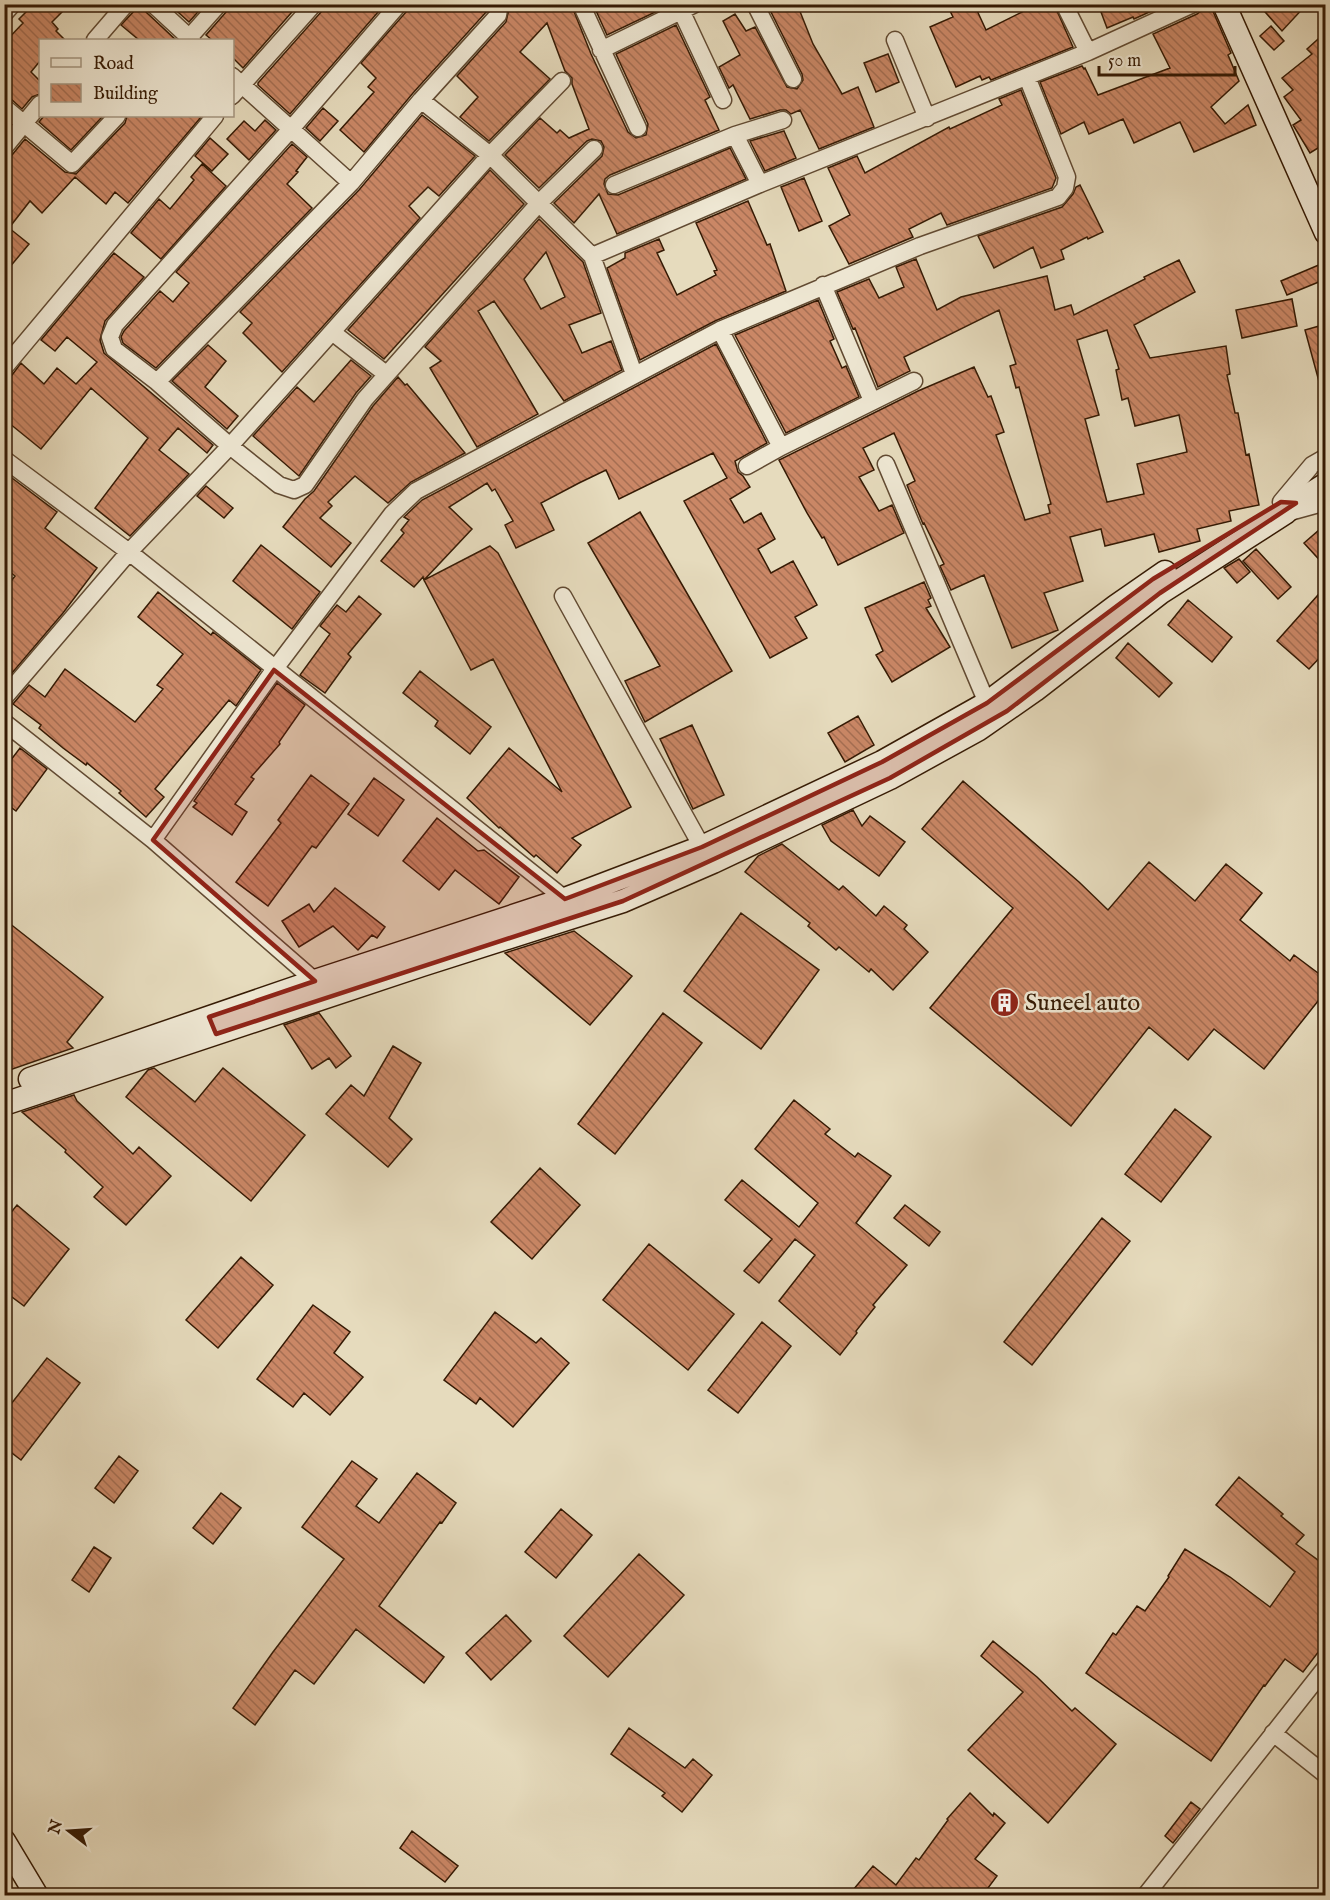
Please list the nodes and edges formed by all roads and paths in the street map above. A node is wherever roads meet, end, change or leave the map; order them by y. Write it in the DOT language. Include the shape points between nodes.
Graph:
graph roads {
  1 [pos="13,4"];
  2 [pos="126,4"];
  3 [pos="153,4"];
  4 [pos="219,4"];
  5 [pos="314,4"];
  6 [pos="399,4"];
  7 [pos="500,4"];
  8 [pos="581,4"];
  9 [pos="755,4"];
  10 [pos="1064,4"];
  11 [pos="1193,4"];
  12 [pos="1224,4"];
  13 [pos="685,7"];
  14 [pos="4,14"];
  15 [pos="96,39"];
  16 [pos="189,39"];
  17 [pos="191,39"];
  18 [pos="895,40"];
  19 [pos="601,50"];
  20 [pos="1088,52"];
  21 [pos="1027,77"];
  22 [pos="793,79"];
  23 [pos="562,81"];
  24 [pos="236,86"];
  25 [pos="421,100"];
  26 [pos="723,100"];
  27 [pos="39,105"];
  28 [pos="4,107"];
  29 [pos="116,117"];
  30 [pos="214,117"];
  31 [pos="927,117"];
  32 [pos="783,120"];
  33 [pos="25,123"];
  34 [pos="638,128"];
  35 [pos="291,129"];
  36 [pos="735,135"];
  37 [pos="4,147"];
  38 [pos="594,149"];
  39 [pos="490,155"];
  40 [pos="351,183"];
  41 [pos="760,184"];
  42 [pos="614,185"];
  43 [pos="541,200"];
  44 [pos="1326,233"];
  45 [pos="592,256"];
  46 [pos="823,285"];
  47 [pos="720,330"];
  48 [pos="332,332"];
  49 [pos="4,368"];
  50 [pos="386,374"];
  51 [pos="634,374"];
  52 [pos="914,381"];
  53 [pos="157,382"];
  54 [pos="872,401"];
  55 [pos="230,446"];
  56 [pos="781,447"];
  57 [pos="1326,457"];
  58 [pos="4,459"];
  59 [pos="886,464"];
  60 [pos="747,466"];
  61 [pos="1326,484"];
  62 [pos="1326,502"];
  63 [pos="1287,506"];
  64 [pos="129,552"];
  65 [pos="563,596"];
  66 [pos="274,670"];
  67 [pos="4,698"];
  68 [pos="987,703"];
  69 [pos="4,722"];
  70 [pos="886,770"];
  71 [pos="153,840"];
  72 [pos="702,847"];
  73 [pos="570,908"];
  74 [pos="319,989"];
  75 [pos="212,1026"];
  76 [pos="4,1088"];
  77 [pos="4,1104"];
  78 [pos="1326,1667"];
  79 [pos="1273,1733"];
  80 [pos="1326,1775"];
  81 [pos="4,1841"];
  82 [pos="37,1896"];
  83 [pos="1145,1896"];
  1 -- 14 [label="street"];
  2 -- 15 [label="street"];
  3 -- 16 [label="street"];
  4 -- 17 [label="street"];
  5 -- 24 [label="street"];
  6 -- 35 [label="street"];
  7 -- 25 [label="street" via="498,15"];
  8 -- 19 [label="street"];
  9 -- 22 [label="street"];
  10 -- 20 [label="street"];
  11 -- 20 [label="street"];
  12 -- 44 [label="street"];
  13 -- 19 [label="street"];
  13 -- 26 [label="street"];
  18 -- 31 [label="street"];
  19 -- 34 [label="street"];
  20 -- 21 [label="street"];
  21 -- 31 [label="street"];
  21 -- 46 [label="street" via="1067,177 1058,197"];
  23 -- 39 [label="street"];
  24 -- 35 [label="street"];
  25 -- 39 [label="street"];
  25 -- 40 [label="street"];
  27 -- 33 [label="street"];
  28 -- 33 [label="street"];
  29 -- 33 [label="street" via="72,164"];
  30 -- 49 [label="street"];
  31 -- 41 [label="street"];
  32 -- 36 [label="street"];
  33 -- 37 [label="street"];
  35 -- 40 [label="street"];
  35 -- 53 [label="street" via="115,325 110,337 114,349"];
  36 -- 41 [label="street"];
  36 -- 42 [label="street"];
  38 -- 43 [label="street"];
  39 -- 43 [label="street"];
  39 -- 48 [label="street"];
  40 -- 53 [label="street"];
  41 -- 45 [label="street"];
  43 -- 45 [label="street"];
  43 -- 50 [label="street"];
  45 -- 51 [label="street"];
  46 -- 47 [label="street"];
  46 -- 54 [label="street"];
  47 -- 51 [label="street"];
  47 -- 56 [label="street"];
  48 -- 50 [label="street"];
  48 -- 55 [label="street"];
  50 -- 55 [label="street" via="305,485 294,490 279,485"];
  51 -- 66 [label="street" via="416,491 404,501"];
  52 -- 54 [label="street"];
  53 -- 55 [label="street"];
  54 -- 56 [label="street"];
  55 -- 64 [label="street"];
  56 -- 60 [label="street"];
  57 -- 63 [label="street" via="1312,465"];
  58 -- 64 [label="street"];
  59 -- 68 [label="street"];
  61 -- 63 [label="street"];
  62 -- 63 [label="street" via="1311,508"];
  63 -- 68 [label="street" via="1153,579"];
  63 -- 70 [label="street" via="1160,593 979,729"];
  64 -- 66 [label="street"];
  64 -- 67 [label="street"];
  65 -- 72 [label="street"];
  66 -- 71 [label="street"];
  66 -- 73 [label="street"];
  68 -- 70 [label="street"];
  69 -- 71 [label="street"];
  70 -- 72 [label="street"];
  70 -- 73 [label="street" via="713,862 623,901"];
  71 -- 74 [label="street"];
  72 -- 73 [label="street"];
  73 -- 74 [label="street"];
  74 -- 75 [label="street"];
  75 -- 76 [label="street"];
  75 -- 77 [label="street"];
  78 -- 79 [label="street"];
  79 -- 80 [label="street"];
  79 -- 83 [label="street"];
  81 -- 82 [label="street"];
}
